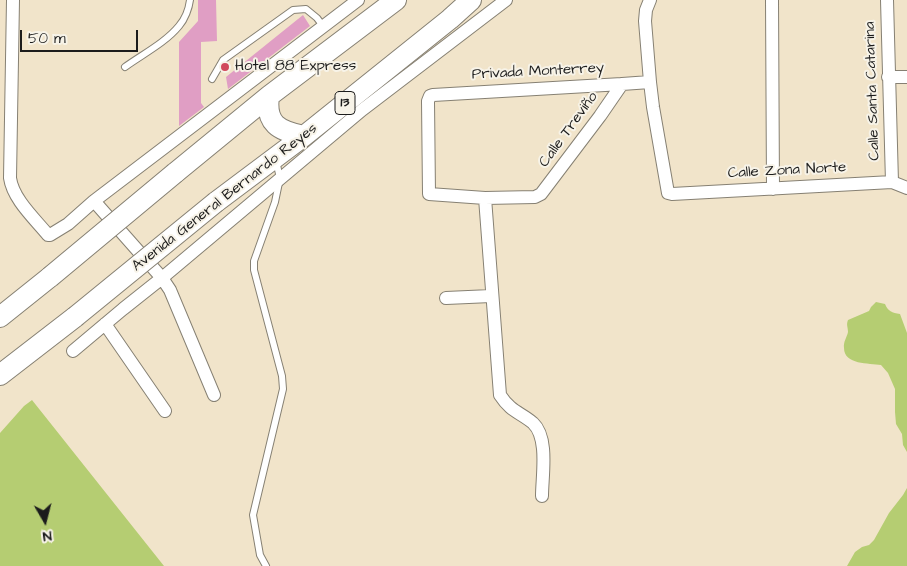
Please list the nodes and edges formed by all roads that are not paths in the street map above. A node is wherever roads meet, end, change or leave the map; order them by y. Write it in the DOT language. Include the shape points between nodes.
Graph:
graph roads {
  1 [pos="13,0"];
  2 [pos="190,0"];
  3 [pos="358,0"];
  4 [pos="396,0"];
  5 [pos="471,0"];
  6 [pos="506,0"];
  7 [pos="650,0"];
  8 [pos="772,0"];
  9 [pos="886,0"];
  10 [pos="323,26"];
  11 [pos="124,66"];
  12 [pos="888,77"];
  13 [pos="907,77"];
  14 [pos="212,79"];
  15 [pos="650,82"];
  16 [pos="622,84"];
  17 [pos="269,96"];
  18 [pos="357,103"];
  19 [pos="304,136"];
  20 [pos="275,158"];
  21 [pos="280,178"];
  22 [pos="892,182"];
  23 [pos="907,188"];
  24 [pos="773,189"];
  25 [pos="485,198"];
  26 [pos="94,201"];
  27 [pos="162,278"];
  28 [pos="491,296"];
  29 [pos="446,298"];
  30 [pos="0,317"];
  31 [pos="105,324"];
  32 [pos="74,351"];
  33 [pos="0,374"];
  34 [pos="214,395"];
  35 [pos="165,411"];
  36 [pos="542,496"];
  37 [pos="266,566"];
  1 -- 26 [label="street" via="10,178 15,195 50,235"];
  2 -- 11 [label="lane" via="181,25"];
  3 -- 10 [label="street"];
  4 -- 17 [label="main road"];
  5 -- 18 [label="main road, Avenida General Bernardo Reyes / 13"];
  6 -- 18 [label="street"];
  7 -- 15 [label="street" via="645,20"];
  8 -- 24 [label="street"];
  9 -- 12 [label="street, Calle Santa Catarina"];
  10 -- 14 [label="lane" via="306,8 293,10 223,60"];
  10 -- 26 [label="street"];
  12 -- 13 [label="street"];
  12 -- 22 [label="street, Calle Santa Catarina"];
  15 -- 16 [label="street, Privada Monterrey"];
  15 -- 24 [label="street, Calle Zona Norte" via="668,193"];
  16 -- 25 [label="street, Calle Treviño" via="541,194"];
  16 -- 25 [label="street, Privada Monterrey" via="429,97 430,194"];
  17 -- 19 [label="main road" via="269,115 274,124 282,130"];
  17 -- 30 [label="main road, bridge"];
  18 -- 19 [label="main road, Avenida General Bernardo Reyes / 13"];
  18 -- 21 [label="street"];
  19 -- 20 [label="main road, Avenida General Bernardo Reyes / 13"];
  20 -- 21 [label="lane"];
  20 -- 33 [label="main road, Avenida General Bernardo Reyes / 13, bridge"];
  21 -- 27 [label="street"];
  21 -- 37 [label="lane" via="254,261 283,389 254,515 260,555"];
  22 -- 23 [label="street, Calle Zona Norte"];
  22 -- 24 [label="street, Calle Zona Norte"];
  25 -- 28 [label="street"];
  26 -- 27 [label="street"];
  27 -- 31 [label="street"];
  27 -- 34 [label="street"];
  28 -- 29 [label="street"];
  28 -- 36 [label="street" via="500,395 505,404 534,424 541,436 544,446"];
  31 -- 32 [label="street"];
  31 -- 35 [label="street"];
}
